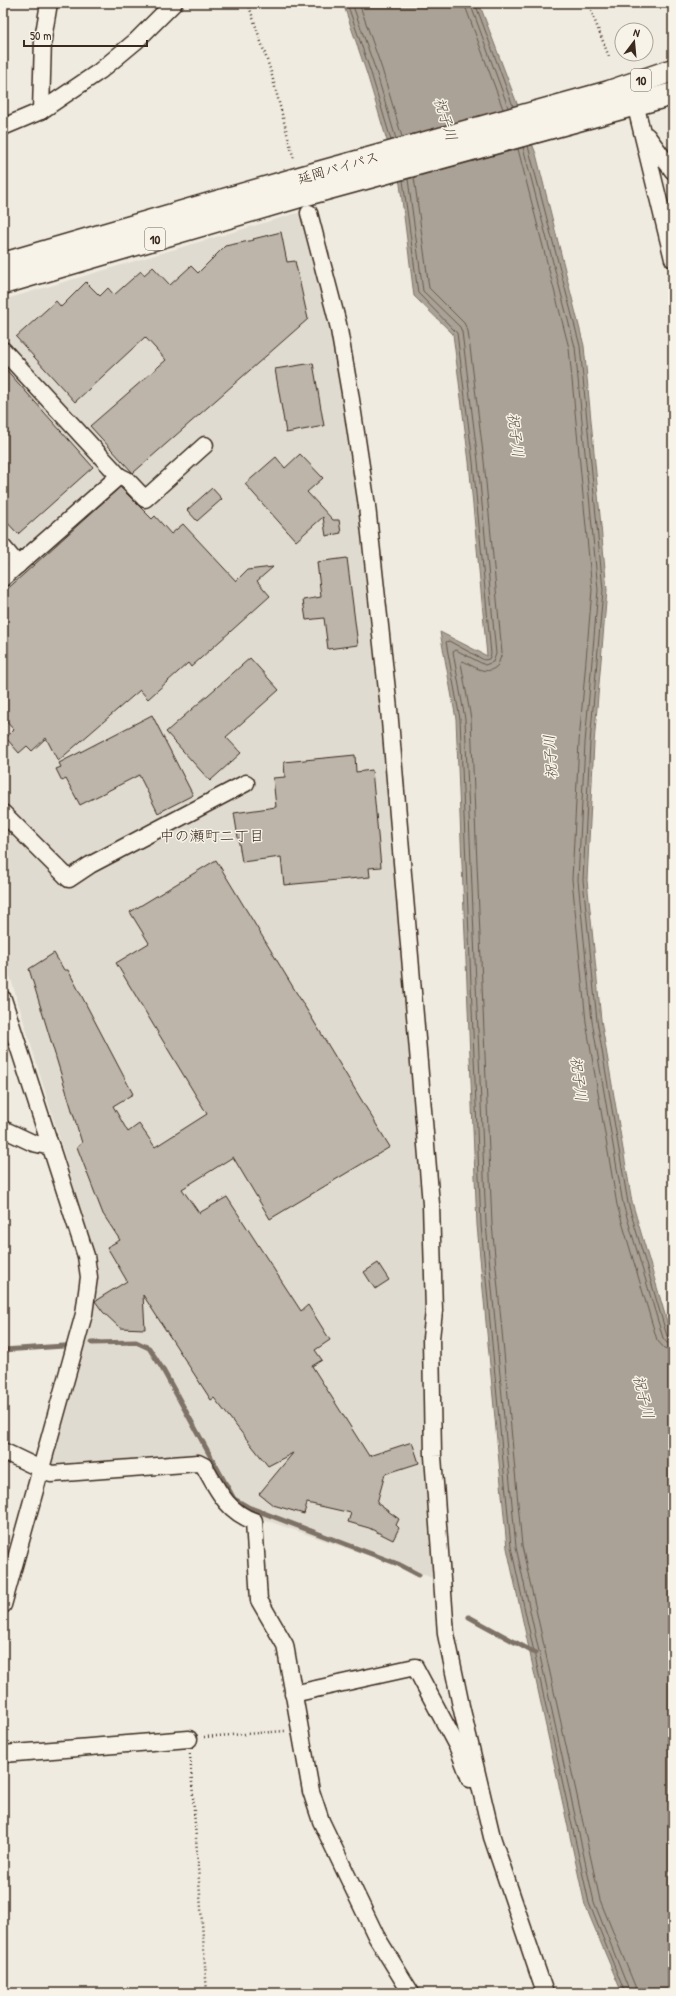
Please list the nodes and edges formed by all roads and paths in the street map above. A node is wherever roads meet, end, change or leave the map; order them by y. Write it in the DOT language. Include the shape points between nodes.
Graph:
graph roads {
  1 [pos="49,3"];
  2 [pos="174,3"];
  3 [pos="248,3"];
  4 [pos="588,3"];
  5 [pos="609,57"];
  6 [pos="673,70"];
  7 [pos="673,94"];
  8 [pos="622,96"];
  9 [pos="41,110"];
  10 [pos="3,127"];
  11 [pos="642,128"];
  12 [pos="673,171"];
  13 [pos="305,191"];
  14 [pos="673,259"];
  15 [pos="3,264"];
  16 [pos="3,283"];
  17 [pos="3,350"];
  18 [pos="204,445"];
  19 [pos="119,476"];
  20 [pos="3,547"];
  21 [pos="18,565"];
  22 [pos="3,578"];
  23 [pos="246,783"];
  24 [pos="3,813"];
  25 [pos="3,1000"];
  26 [pos="3,1129"];
  27 [pos="51,1147"];
  28 [pos="3,1451"];
  29 [pos="40,1471"];
  30 [pos="3,1605"];
  31 [pos="293,1694"];
  32 [pos="299,1729"];
  33 [pos="189,1739"];
  34 [pos="3,1754"];
  35 [pos="492,1837"];
  36 [pos="409,1991"];
  37 [pos="207,1993"];
  38 [pos="349,1993"];
  39 [pos="545,1993"];
  1 -- 9 [label="street" via="43,39"];
  2 -- 9 [label="street" via="136,41 100,71"];
  3 -- 13 [label="path"];
  4 -- 5 [label="path"];
  6 -- 8 [label="highway, 延岡バイパス / 10"];
  7 -- 8 [label="highway, 延岡バイパス / 10"];
  8 -- 11 [label="street"];
  8 -- 13 [label="highway, 延岡バイパス / 10"];
  9 -- 10 [label="street"];
  11 -- 12 [label="street"];
  11 -- 14 [label="street"];
  13 -- 15 [label="highway, 延岡バイパス / 10"];
  13 -- 16 [label="highway, 延岡バイパス / 10"];
  13 -- 35 [label="street" via="338,324 368,514 389,709 431,1204 434,1311 431,1338 433,1456 446,1634"];
  17 -- 19 [label="street"];
  18 -- 19 [label="street" via="145,498 127,480"];
  19 -- 21 [label="street"];
  20 -- 21 [label="street"];
  21 -- 22 [label="street"];
  23 -- 24 [label="street" via="90,865 69,879"];
  25 -- 27 [label="street"];
  26 -- 27 [label="street" via="33,1143"];
  27 -- 29 [label="street" via="86,1256 89,1277 84,1314"];
  28 -- 29 [label="street"];
  29 -- 30 [label="street"];
  29 -- 31 [label="street" via="51,1474 198,1463 204,1466 225,1502 242,1517 254,1521 259,1600 285,1645"];
  31 -- 32 [label="street"];
  31 -- 35 [label="street" via="416,1667 458,1748"];
  32 -- 33 [label="path"];
  32 -- 36 [label="street" via="311,1791 321,1821 376,1936"];
  33 -- 34 [label="street"];
  33 -- 37 [label="path"];
  35 -- 39 [label="street"];
  36 -- 38 [label="path"];
}
